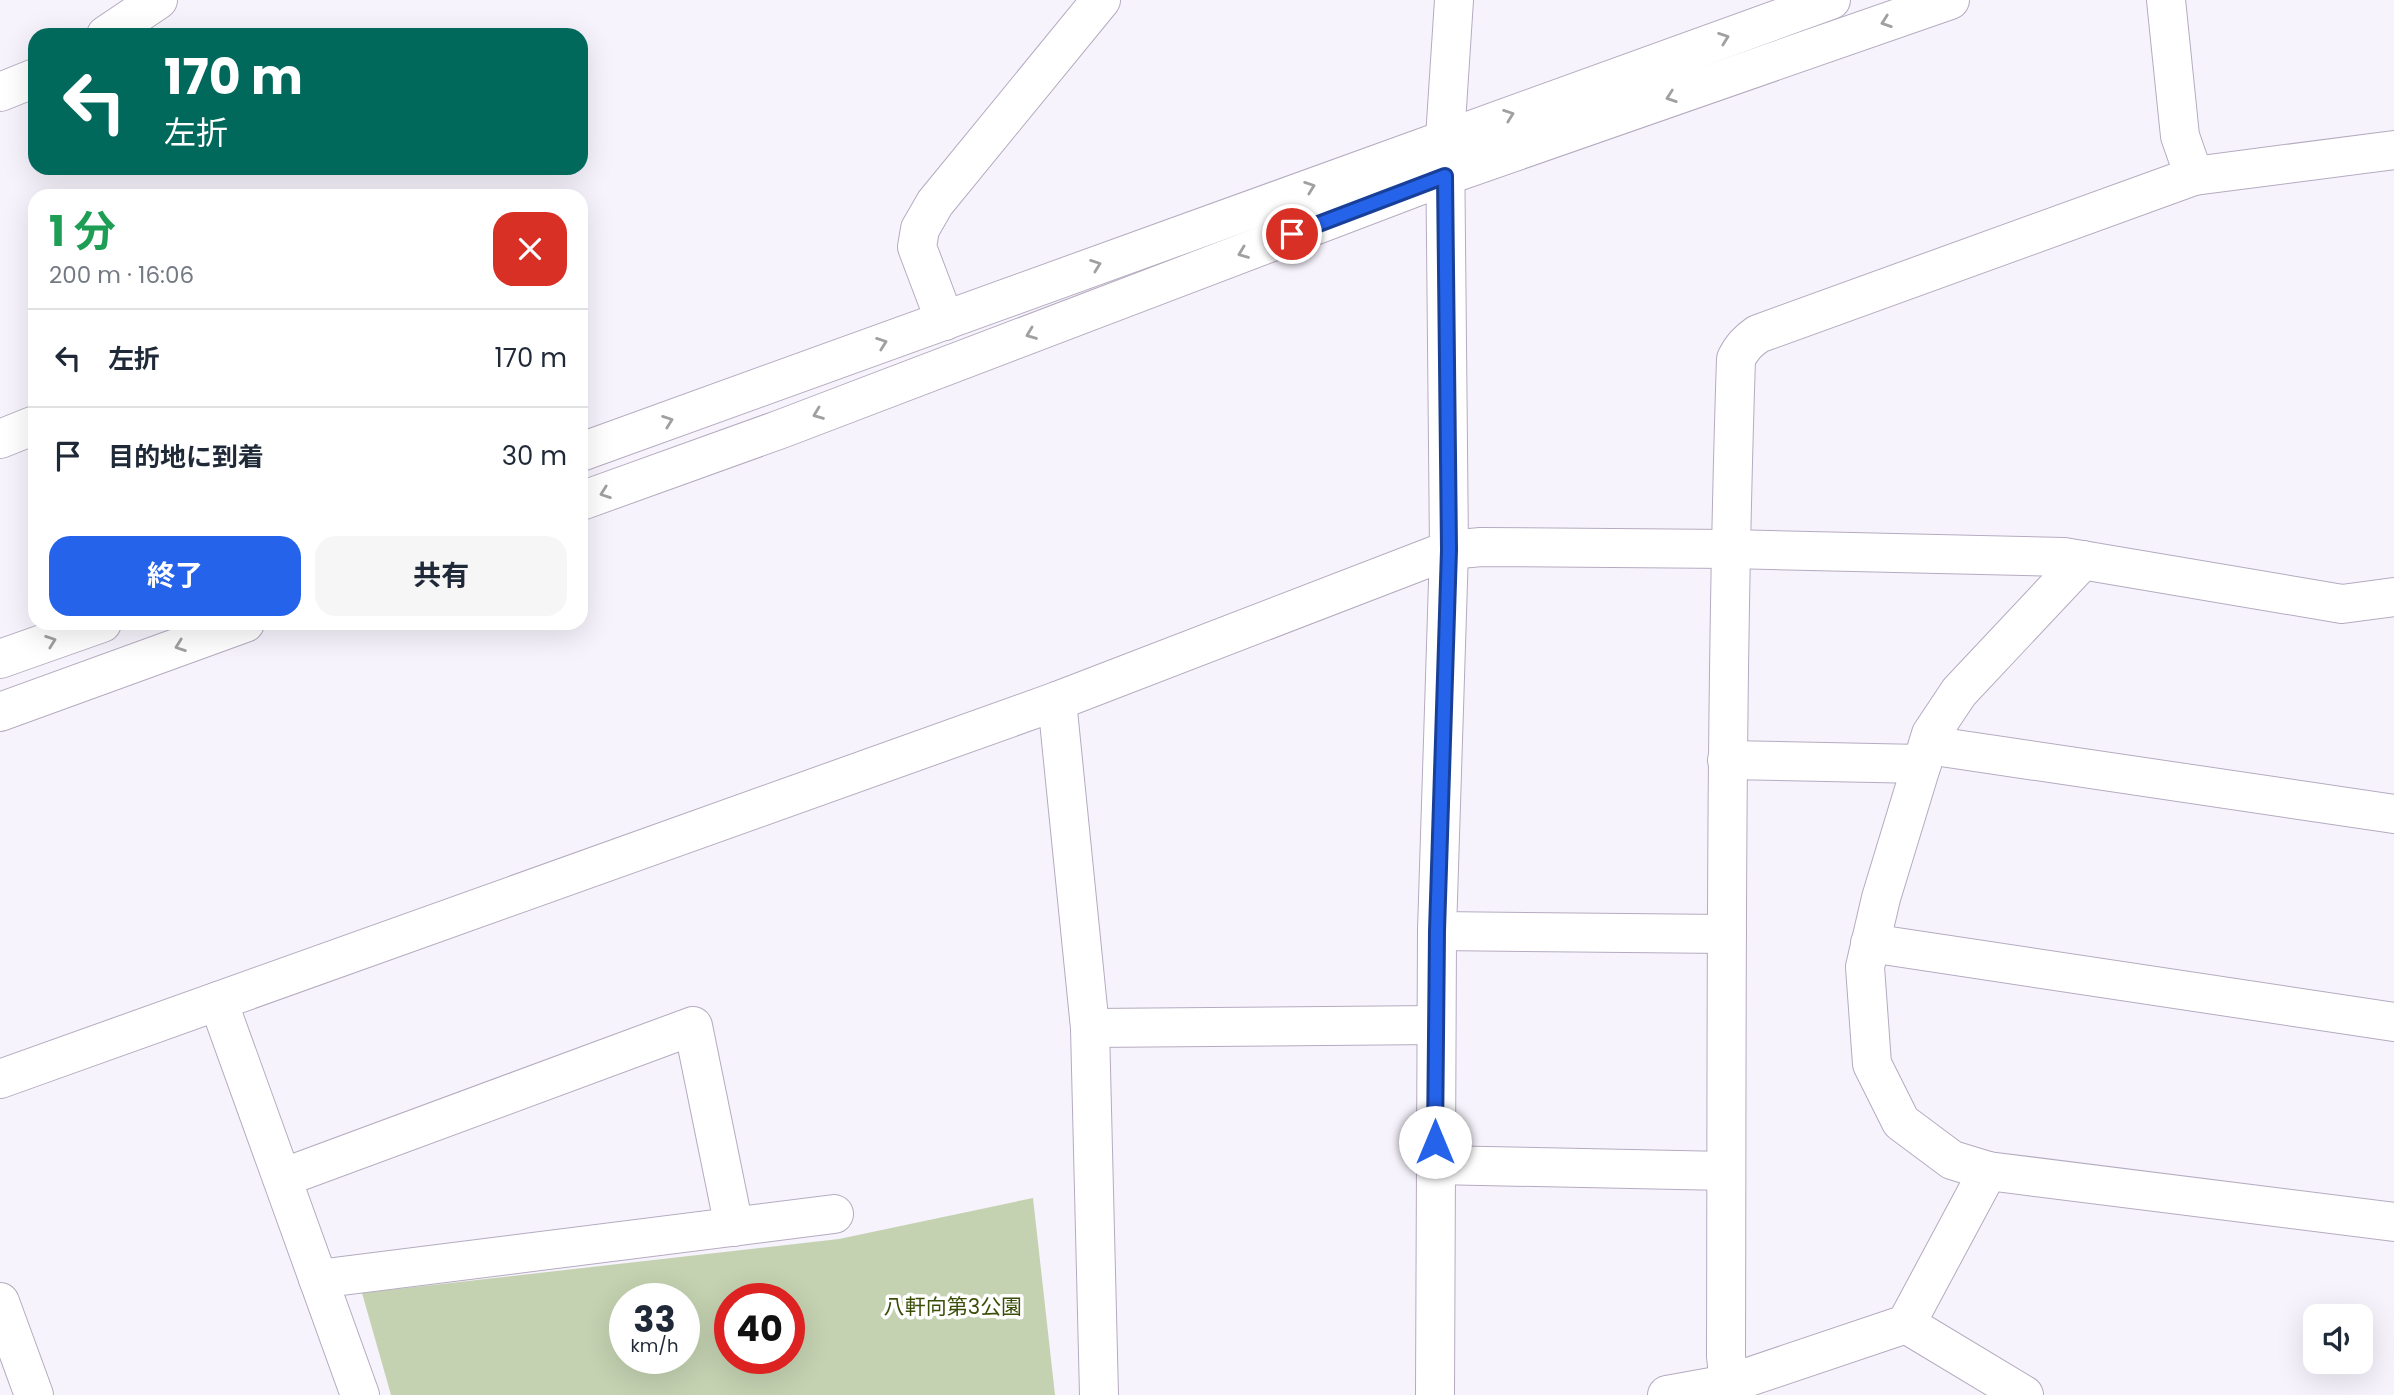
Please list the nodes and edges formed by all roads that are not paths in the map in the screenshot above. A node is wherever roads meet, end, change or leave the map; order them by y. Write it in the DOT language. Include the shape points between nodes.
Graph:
graph roads {
  1 [pos="158,0"];
  2 [pos="1101,0"];
  3 [pos="1454,0"];
  4 [pos="1831,0"];
  5 [pos="1950,0"];
  6 [pos="2166,0"];
  7 [pos="116,28"];
  8 [pos="28,81"];
  9 [pos="0,92"];
  10 [pos="1445,138"];
  11 [pos="2394,150"];
  12 [pos="1445,176"];
  13 [pos="2194,176"];
  14 [pos="945,320"];
  15 [pos="28,428"];
  16 [pos="0,439"];
  17 [pos="588,449"];
  18 [pos="588,498"];
  19 [pos="1730,549"];
  20 [pos="1449,550"];
  21 [pos="2083,560"];
  22 [pos="2394,597"];
  23 [pos="82,630"];
  24 [pos="226,630"];
  25 [pos="0,659"];
  26 [pos="1057,701"];
  27 [pos="0,712"];
  28 [pos="1925,755"];
  29 [pos="1727,760"];
  30 [pos="2394,814"];
  31 [pos="1437,931"];
  32 [pos="1727,934"];
  33 [pos="1870,943"];
  34 [pos="218,1001"];
  35 [pos="2394,1022"];
  36 [pos="1436,1025"];
  37 [pos="1090,1028"];
  38 [pos="0,1079"];
  39 [pos="1435,1165"];
  40 [pos="1726,1171"];
  41 [pos="1988,1171"];
  42 [pos="282,1178"];
  43 [pos="834,1214"];
  44 [pos="2394,1222"];
  45 [pos="734,1227"];
  46 [pos="318,1279"];
  47 [pos="0,1303"];
  48 [pos="1906,1324"];
  49 [pos="1729,1390"];
  50 [pos="34,1395"];
  51 [pos="360,1395"];
  52 [pos="1098,1395"];
  53 [pos="1435,1395"];
  54 [pos="1667,1395"];
  55 [pos="2024,1395"];
  1 -- 7 [label="street"];
  2 -- 14 [label="street" via="926,216 917,247"];
  3 -- 10 [label="street"];
  10 -- 4 [label="street, one-way"];
  5 -- 12 [label="street, one-way"];
  6 -- 13 [label="street" via="2180,136"];
  8 -- 9 [label="street"];
  10 -- 12 [label="street"];
  14 -- 10 [label="street, one-way"];
  11 -- 13 [label="street"];
  12 -- 18 [label="street, one-way"];
  12 -- 20 [label="street"];
  13 -- 19 [label="street" via="1747,341 1736,359"];
  17 -- 14 [label="street, one-way"];
  15 -- 16 [label="street"];
  19 -- 20 [label="street"];
  19 -- 21 [label="street"];
  19 -- 29 [label="street"];
  20 -- 26 [label="street"];
  20 -- 31 [label="street"];
  21 -- 22 [label="street" via="2342,604"];
  21 -- 28 [label="street" via="1959,692 1931,734"];
  25 -- 23 [label="street, one-way"];
  24 -- 27 [label="street, one-way"];
  26 -- 34 [label="street"];
  26 -- 37 [label="street"];
  28 -- 29 [label="street"];
  28 -- 30 [label="street"];
  28 -- 33 [label="street"];
  29 -- 32 [label="street"];
  31 -- 32 [label="street"];
  31 -- 36 [label="street"];
  32 -- 40 [label="street"];
  33 -- 35 [label="street"];
  33 -- 41 [label="street" via="1865,967 1872,1064 1901,1122 1952,1160"];
  34 -- 38 [label="street"];
  34 -- 42 [label="street"];
  36 -- 37 [label="street"];
  36 -- 39 [label="street"];
  37 -- 52 [label="street"];
  39 -- 40 [label="street"];
  39 -- 53 [label="street"];
  40 -- 49 [label="street"];
  41 -- 44 [label="street"];
  41 -- 48 [label="street"];
  42 -- 45 [label="street" via="693,1026"];
  42 -- 46 [label="street"];
  43 -- 45 [label="street"];
  45 -- 46 [label="street"];
  46 -- 51 [label="street"];
  47 -- 50 [label="street"];
  48 -- 49 [label="street"];
  48 -- 55 [label="street"];
  49 -- 54 [label="street"];
}
